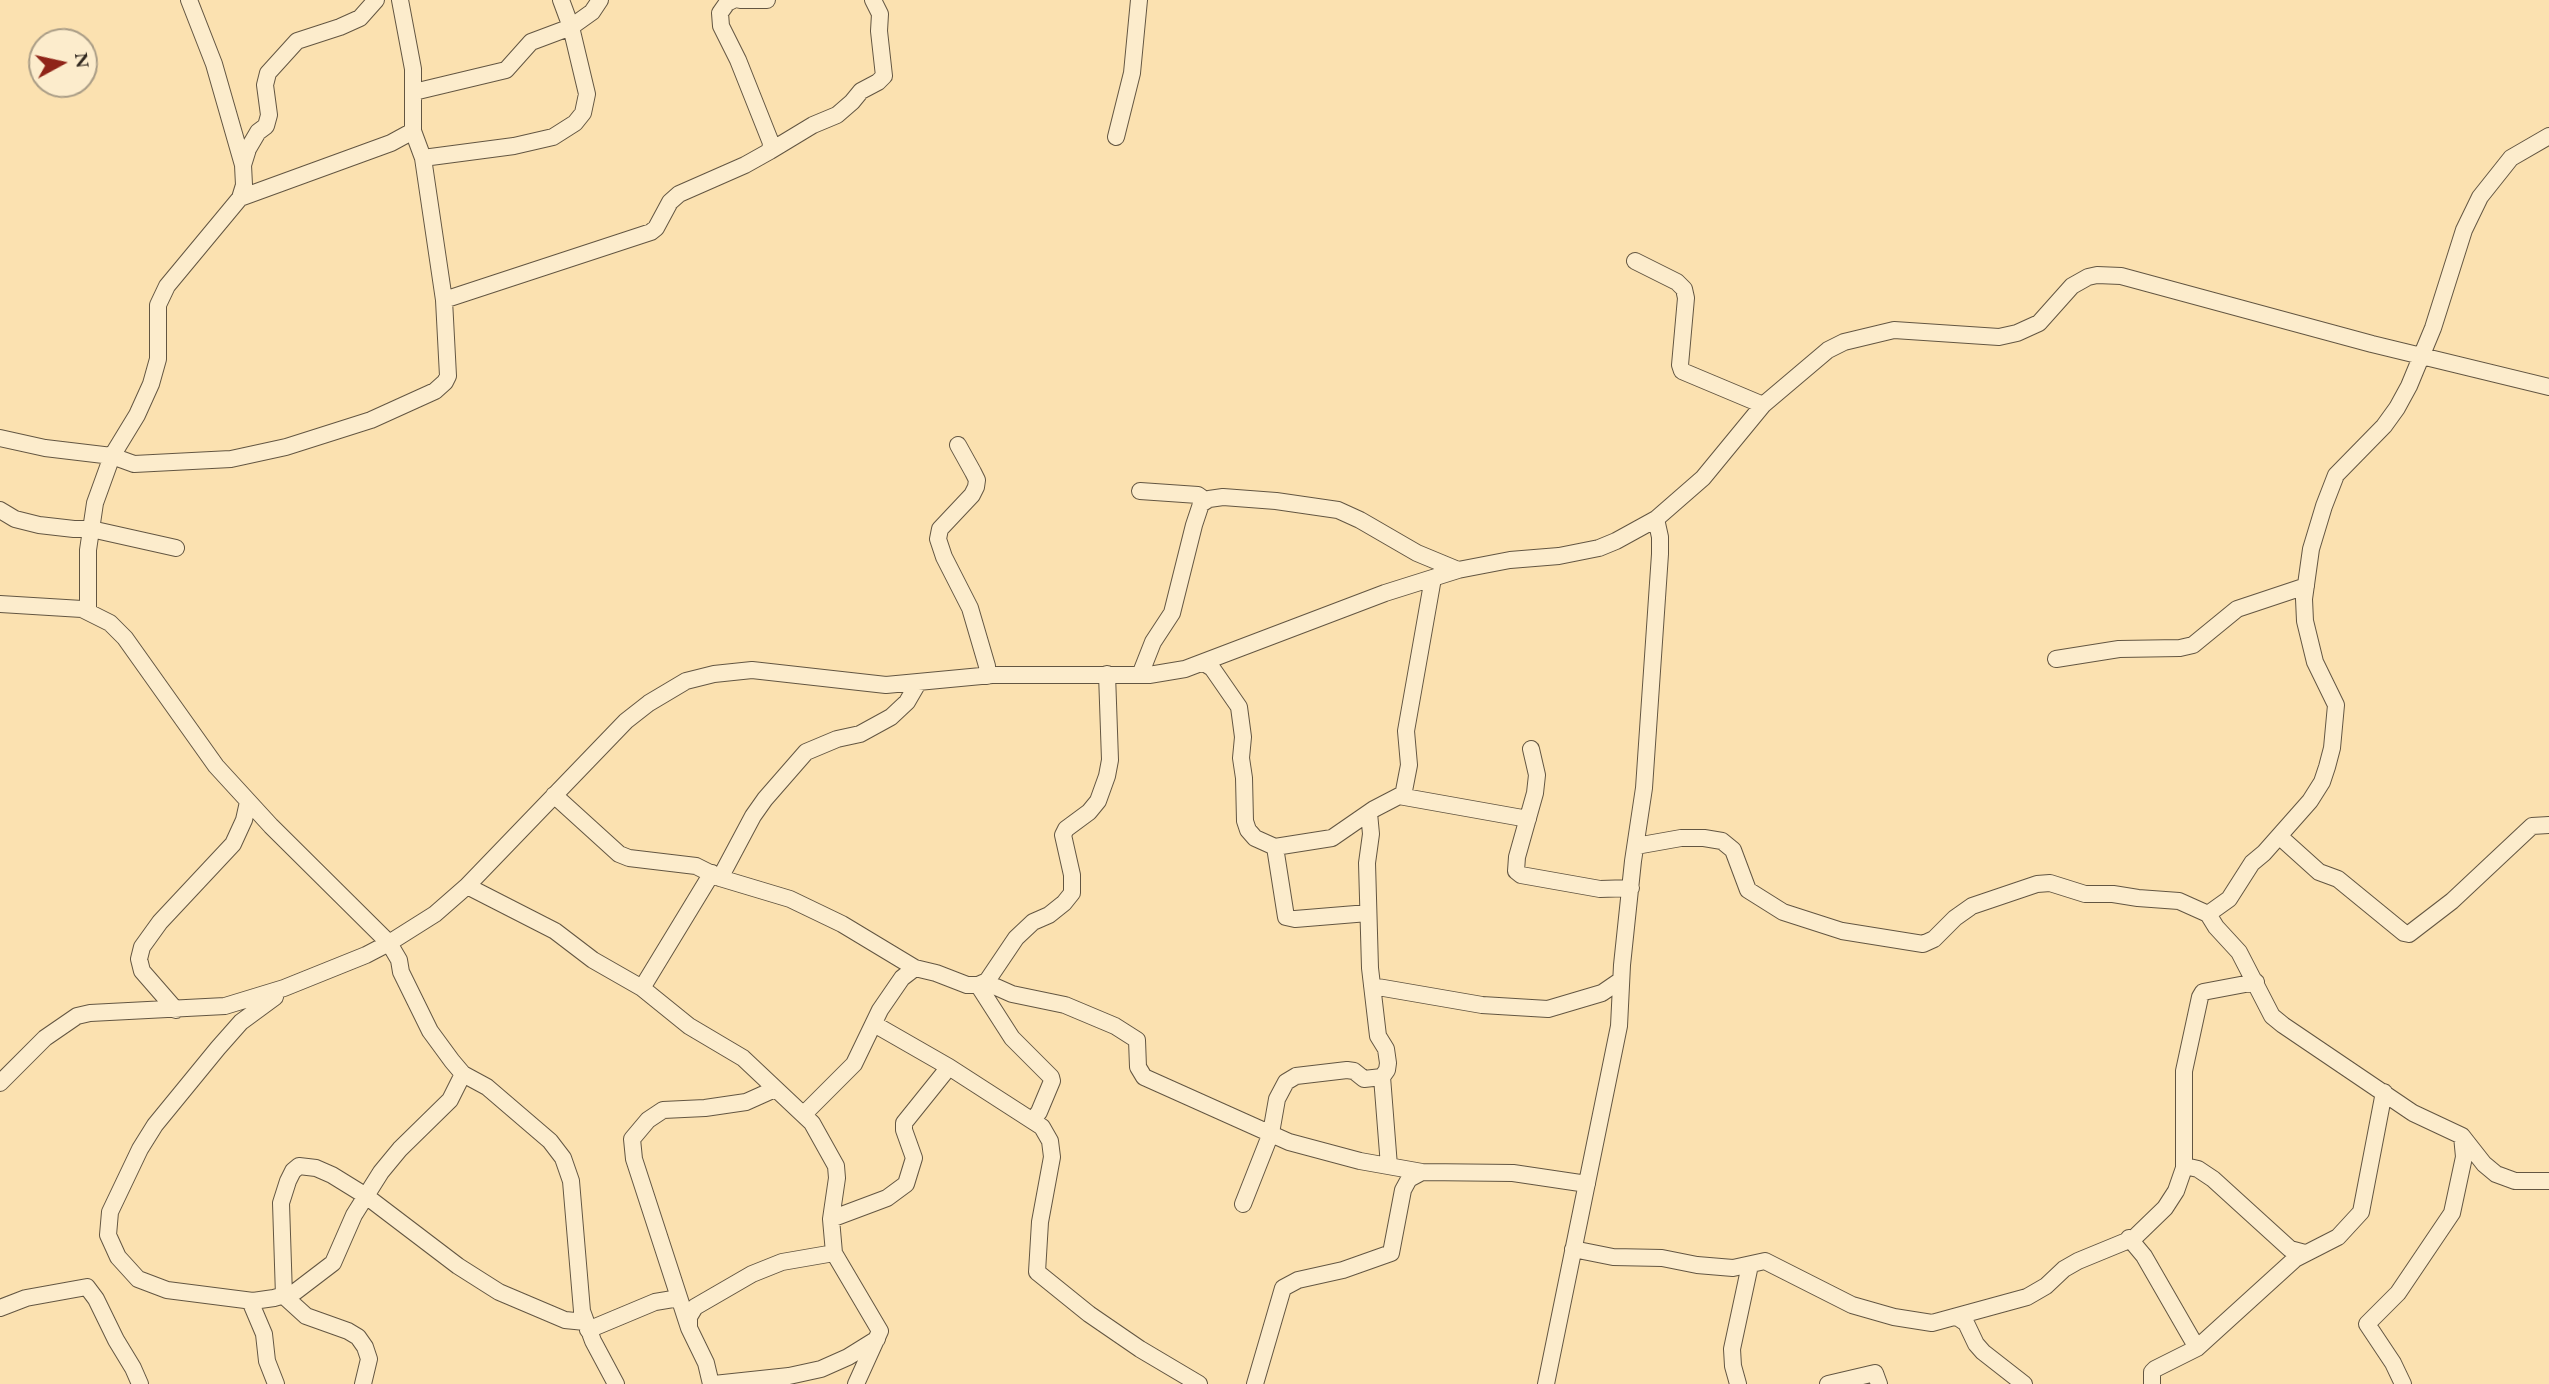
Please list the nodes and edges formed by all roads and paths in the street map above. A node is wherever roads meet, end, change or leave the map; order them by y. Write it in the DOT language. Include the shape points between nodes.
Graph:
graph roads {
  1 [pos="190,0"];
  2 [pos="376,0"];
  3 [pos="400,0"];
  4 [pos="561,0"];
  5 [pos="600,0"];
  6 [pos="731,0"];
  7 [pos="740,0"];
  8 [pos="767,0"];
  9 [pos="873,0"];
  10 [pos="1139,0"];
  11 [pos="571,27"];
  12 [pos="414,92"];
  13 [pos="413,131"];
  14 [pos="2549,136"];
  15 [pos="1116,137"];
  16 [pos="770,151"];
  17 [pos="423,158"];
  18 [pos="243,165"];
  19 [pos="240,198"];
  20 [pos="1635,261"];
  21 [pos="444,300"];
  22 [pos="2421,354"];
  23 [pos="2549,387"];
  24 [pos="1763,405"];
  25 [pos="0,438"];
  26 [pos="958,445"];
  27 [pos="112,456"];
  28 [pos="1140,491"];
  29 [pos="1205,500"];
  30 [pos="0,510"];
  31 [pos="1656,520"];
  32 [pos="91,529"];
  33 [pos="176,548"];
  34 [pos="1458,570"];
  35 [pos="1433,578"];
  36 [pos="2306,586"];
  37 [pos="0,604"];
  38 [pos="88,610"];
  39 [pos="2056,659"];
  40 [pos="1204,663"];
  41 [pos="1107,674"];
  42 [pos="1140,675"];
  43 [pos="987,676"];
  44 [pos="918,684"];
  45 [pos="1531,749"];
  46 [pos="554,795"];
  47 [pos="1404,796"];
  48 [pos="248,802"];
  49 [pos="1369,813"];
  50 [pos="1528,819"];
  51 [pos="2549,825"];
  52 [pos="2279,836"];
  53 [pos="1636,846"];
  54 [pos="1275,847"];
  55 [pos="716,875"];
  56 [pos="467,886"];
  57 [pos="1631,888"];
  58 [pos="1368,913"];
  59 [pos="2208,914"];
  60 [pos="388,943"];
  61 [pos="915,968"];
  62 [pos="1621,980"];
  63 [pos="2256,982"];
  64 [pos="982,983"];
  65 [pos="1373,986"];
  66 [pos="285,988"];
  67 [pos="642,988"];
  68 [pos="176,1010"];
  69 [pos="874,1024"];
  70 [pos="949,1067"];
  71 [pos="463,1074"];
  72 [pos="1382,1077"];
  73 [pos="0,1083"];
  74 [pos="775,1089"];
  75 [pos="2384,1092"];
  76 [pos="804,1114"];
  77 [pos="1033,1120"];
  78 [pos="1270,1133"];
  79 [pos="2462,1136"];
  80 [pos="1389,1166"];
  81 [pos="2185,1166"];
  82 [pos="1422,1172"];
  83 [pos="2549,1181"];
  84 [pos="1587,1184"];
  85 [pos="366,1196"];
  86 [pos="1242,1204"];
  87 [pos="831,1219"];
  88 [pos="2129,1238"];
  89 [pos="1573,1249"];
  90 [pos="834,1253"];
  91 [pos="2305,1253"];
  92 [pos="1750,1265"];
  93 [pos="284,1296"];
  94 [pos="679,1298"];
  95 [pos="250,1301"];
  96 [pos="0,1308"];
  97 [pos="1957,1317"];
  98 [pos="587,1326"];
  99 [pos="689,1328"];
  100 [pos="877,1339"];
  101 [pos="2197,1348"];
  102 [pos="140,1384"];
  103 [pos="276,1384"];
  104 [pos="363,1384"];
  105 [pos="616,1384"];
  106 [pos="713,1384"];
  107 [pos="856,1384"];
  108 [pos="1199,1384"];
  109 [pos="1255,1384"];
  110 [pos="1546,1384"];
  111 [pos="1738,1384"];
  112 [pos="1828,1384"];
  113 [pos="1879,1384"];
  114 [pos="2024,1384"];
  115 [pos="2152,1384"];
  116 [pos="2403,1384"];
  1 -- 18 [label="street"];
  2 -- 18 [label="street" via="360,18 298,41 268,73 269,115"];
  3 -- 12 [label="street"];
  4 -- 11 [label="street"];
  5 -- 11 [label="street"];
  6 -- 16 [label="street" via="720,13 721,26 771,143"];
  7 -- 8 [label="street"];
  9 -- 16 [label="street" via="880,14 884,76 837,115"];
  10 -- 15 [label="street" via="1132,73"];
  11 -- 12 [label="street" via="531,42 506,70"];
  11 -- 17 [label="street" via="587,94 583,114 575,123 553,137"];
  12 -- 13 [label="street"];
  13 -- 17 [label="street"];
  13 -- 19 [label="street"];
  14 -- 22 [label="street" via="2511,158 2480,197"];
  16 -- 21 [label="street" via="679,194 651,232"];
  17 -- 21 [label="street"];
  18 -- 19 [label="street"];
  19 -- 27 [label="street" via="160,298 154,374"];
  20 -- 24 [label="street" via="1684,289 1682,371"];
  21 -- 27 [label="street" via="448,376 435,391 371,419 254,455 152,464 134,464"];
  22 -- 23 [label="street"];
  22 -- 24 [label="street" via="2121,276 2096,275 2072,286 2039,323 2017,333 1999,337 1894,330 1844,342 1812,362"];
  22 -- 36 [label="street" via="2398,408 2336,475 2311,549"];
  24 -- 31 [label="street" via="1714,465"];
  25 -- 27 [label="street"];
  26 -- 43 [label="street" via="969,461 976,487 940,529 938,539 970,608"];
  27 -- 32 [label="street"];
  28 -- 29 [label="street" via="1198,495"];
  29 -- 34 [label="street" via="1245,498 1338,510"];
  29 -- 42 [label="street" via="1172,612"];
  30 -- 32 [label="street" via="39,525"];
  31 -- 34 [label="street" via="1586,551"];
  31 -- 53 [label="street" via="1660,554"];
  32 -- 33 [label="street"];
  32 -- 38 [label="street"];
  34 -- 35 [label="street"];
  35 -- 40 [label="street"];
  35 -- 47 [label="street" via="1406,731 1409,765"];
  36 -- 39 [label="street" via="2237,609 2193,645 2119,649"];
  36 -- 52 [label="street" via="2305,621 2315,662 2336,713 2322,782"];
  37 -- 38 [label="street"];
  38 -- 48 [label="street" via="125,638 216,766"];
  40 -- 42 [label="street"];
  40 -- 54 [label="street" via="1239,707 1246,826 1255,838"];
  41 -- 42 [label="street"];
  41 -- 43 [label="street"];
  41 -- 64 [label="street" via="1108,776 1098,801 1063,835 1072,893 1016,938"];
  43 -- 44 [label="street"];
  44 -- 46 [label="street" via="875,685 752,670 696,678 640,710"];
  44 -- 55 [label="street" via="891,717 860,734 806,752 752,816"];
  45 -- 50 [label="street" via="1538,775"];
  46 -- 55 [label="street" via="620,854 696,866"];
  46 -- 56 [label="street"];
  47 -- 49 [label="street"];
  47 -- 50 [label="street"];
  48 -- 60 [label="street"];
  48 -- 68 [label="street" via="233,844 142,947 142,971"];
  49 -- 54 [label="street" via="1326,840"];
  49 -- 58 [label="street"];
  50 -- 57 [label="street" via="1517,856 1519,874 1601,889"];
  51 -- 52 [label="street" via="2532,826 2452,901 2409,934 2338,879 2319,872"];
  52 -- 59 [label="street" via="2252,863 2229,899"];
  53 -- 57 [label="street"];
  53 -- 59 [label="street" via="1681,838 1722,841 1733,850 1748,890 1783,912 1842,931 1923,944 1972,906 2037,884 2050,883 2085,894 2179,901"];
  54 -- 58 [label="street" via="1287,918"];
  55 -- 61 [label="street" via="790,899"];
  55 -- 67 [label="street"];
  56 -- 60 [label="street" via="435,914"];
  56 -- 67 [label="street" via="555,931"];
  57 -- 62 [label="street"];
  58 -- 65 [label="street"];
  59 -- 63 [label="street"];
  60 -- 66 [label="street"];
  60 -- 71 [label="street" via="430,1031"];
  61 -- 64 [label="street" via="967,985"];
  61 -- 69 [label="street" via="896,985"];
  62 -- 65 [label="street" via="1602,993 1548,1009 1482,1005"];
  62 -- 84 [label="street" via="1619,1026"];
  63 -- 75 [label="street" via="2272,1016"];
  63 -- 81 [label="street" via="2203,992 2200,997 2184,1070"];
  64 -- 77 [label="street" via="1012,1038 1051,1077"];
  64 -- 78 [label="street" via="1065,1005 1115,1026 1137,1040 1138,1067 1144,1077"];
  65 -- 72 [label="street" via="1378,1036 1388,1063"];
  66 -- 68 [label="street" via="225,1006"];
  66 -- 95 [label="street" via="241,1023 155,1125 110,1212 108,1235 118,1257 138,1279 167,1290"];
  67 -- 74 [label="street" via="689,1026 743,1058"];
  68 -- 73 [label="street" via="77,1016 45,1038"];
  69 -- 70 [label="street"];
  69 -- 76 [label="street" via="854,1063"];
  70 -- 77 [label="street"];
  70 -- 87 [label="street" via="904,1123 914,1158 906,1184 887,1198"];
  71 -- 85 [label="street" via="450,1100 400,1149"];
  71 -- 98 [label="street" via="487,1087 550,1141 563,1158 571,1181"];
  72 -- 78 [label="street" via="1364,1079 1347,1070 1296,1076 1286,1082 1277,1099"];
  72 -- 80 [label="street"];
  74 -- 76 [label="street"];
  74 -- 94 [label="street" via="737,1104 663,1110 632,1139 634,1160"];
  75 -- 79 [label="street" via="2413,1113"];
  75 -- 91 [label="street" via="2361,1212 2338,1237"];
  76 -- 87 [label="street" via="836,1166"];
  77 -- 108 [label="street" via="1048,1136 1052,1157 1037,1272 1100,1321"];
  78 -- 80 [label="street" via="1313,1149"];
  78 -- 86 [label="street"];
  79 -- 83 [label="street" via="2496,1174 2515,1181"];
  79 -- 116 [label="street" via="2463,1157 2452,1213 2398,1293 2367,1324"];
  80 -- 82 [label="street"];
  81 -- 88 [label="street" via="2165,1208"];
  81 -- 91 [label="street" via="2213,1180 2290,1249"];
  82 -- 84 [label="street" via="1513,1173"];
  82 -- 109 [label="street" via="1409,1179 1403,1190 1391,1253 1283,1288"];
  84 -- 89 [label="street"];
  85 -- 93 [label="street" via="333,1263"];
  85 -- 93 [label="street" via="316,1168 299,1166 293,1171 281,1203"];
  85 -- 98 [label="street" via="481,1282"];
  87 -- 90 [label="street"];
  88 -- 97 [label="street" via="2064,1269 2027,1297"];
  88 -- 101 [label="street"];
  89 -- 92 [label="street" via="1697,1265"];
  89 -- 110 [label="street"];
  90 -- 99 [label="street" via="782,1262 752,1274 695,1307"];
  90 -- 100 [label="street" via="878,1328"];
  91 -- 101 [label="street"];
  92 -- 97 [label="street" via="1771,1263 1868,1311 1932,1323"];
  92 -- 111 [label="street" via="1732,1349"];
  93 -- 95 [label="street"];
  93 -- 104 [label="street" via="306,1317 358,1338 369,1359"];
  94 -- 98 [label="street"];
  94 -- 99 [label="street"];
  95 -- 103 [label="street"];
  96 -- 102 [label="street" via="26,1298 87,1287"];
  97 -- 114 [label="street" via="1966,1323 1983,1352"];
  98 -- 105 [label="street"];
  99 -- 106 [label="street"];
  100 -- 106 [label="street" via="821,1369"];
  100 -- 107 [label="street"];
  101 -- 115 [label="street" via="2155,1369"];
  112 -- 113 [label="street" via="1875,1373"];
}
